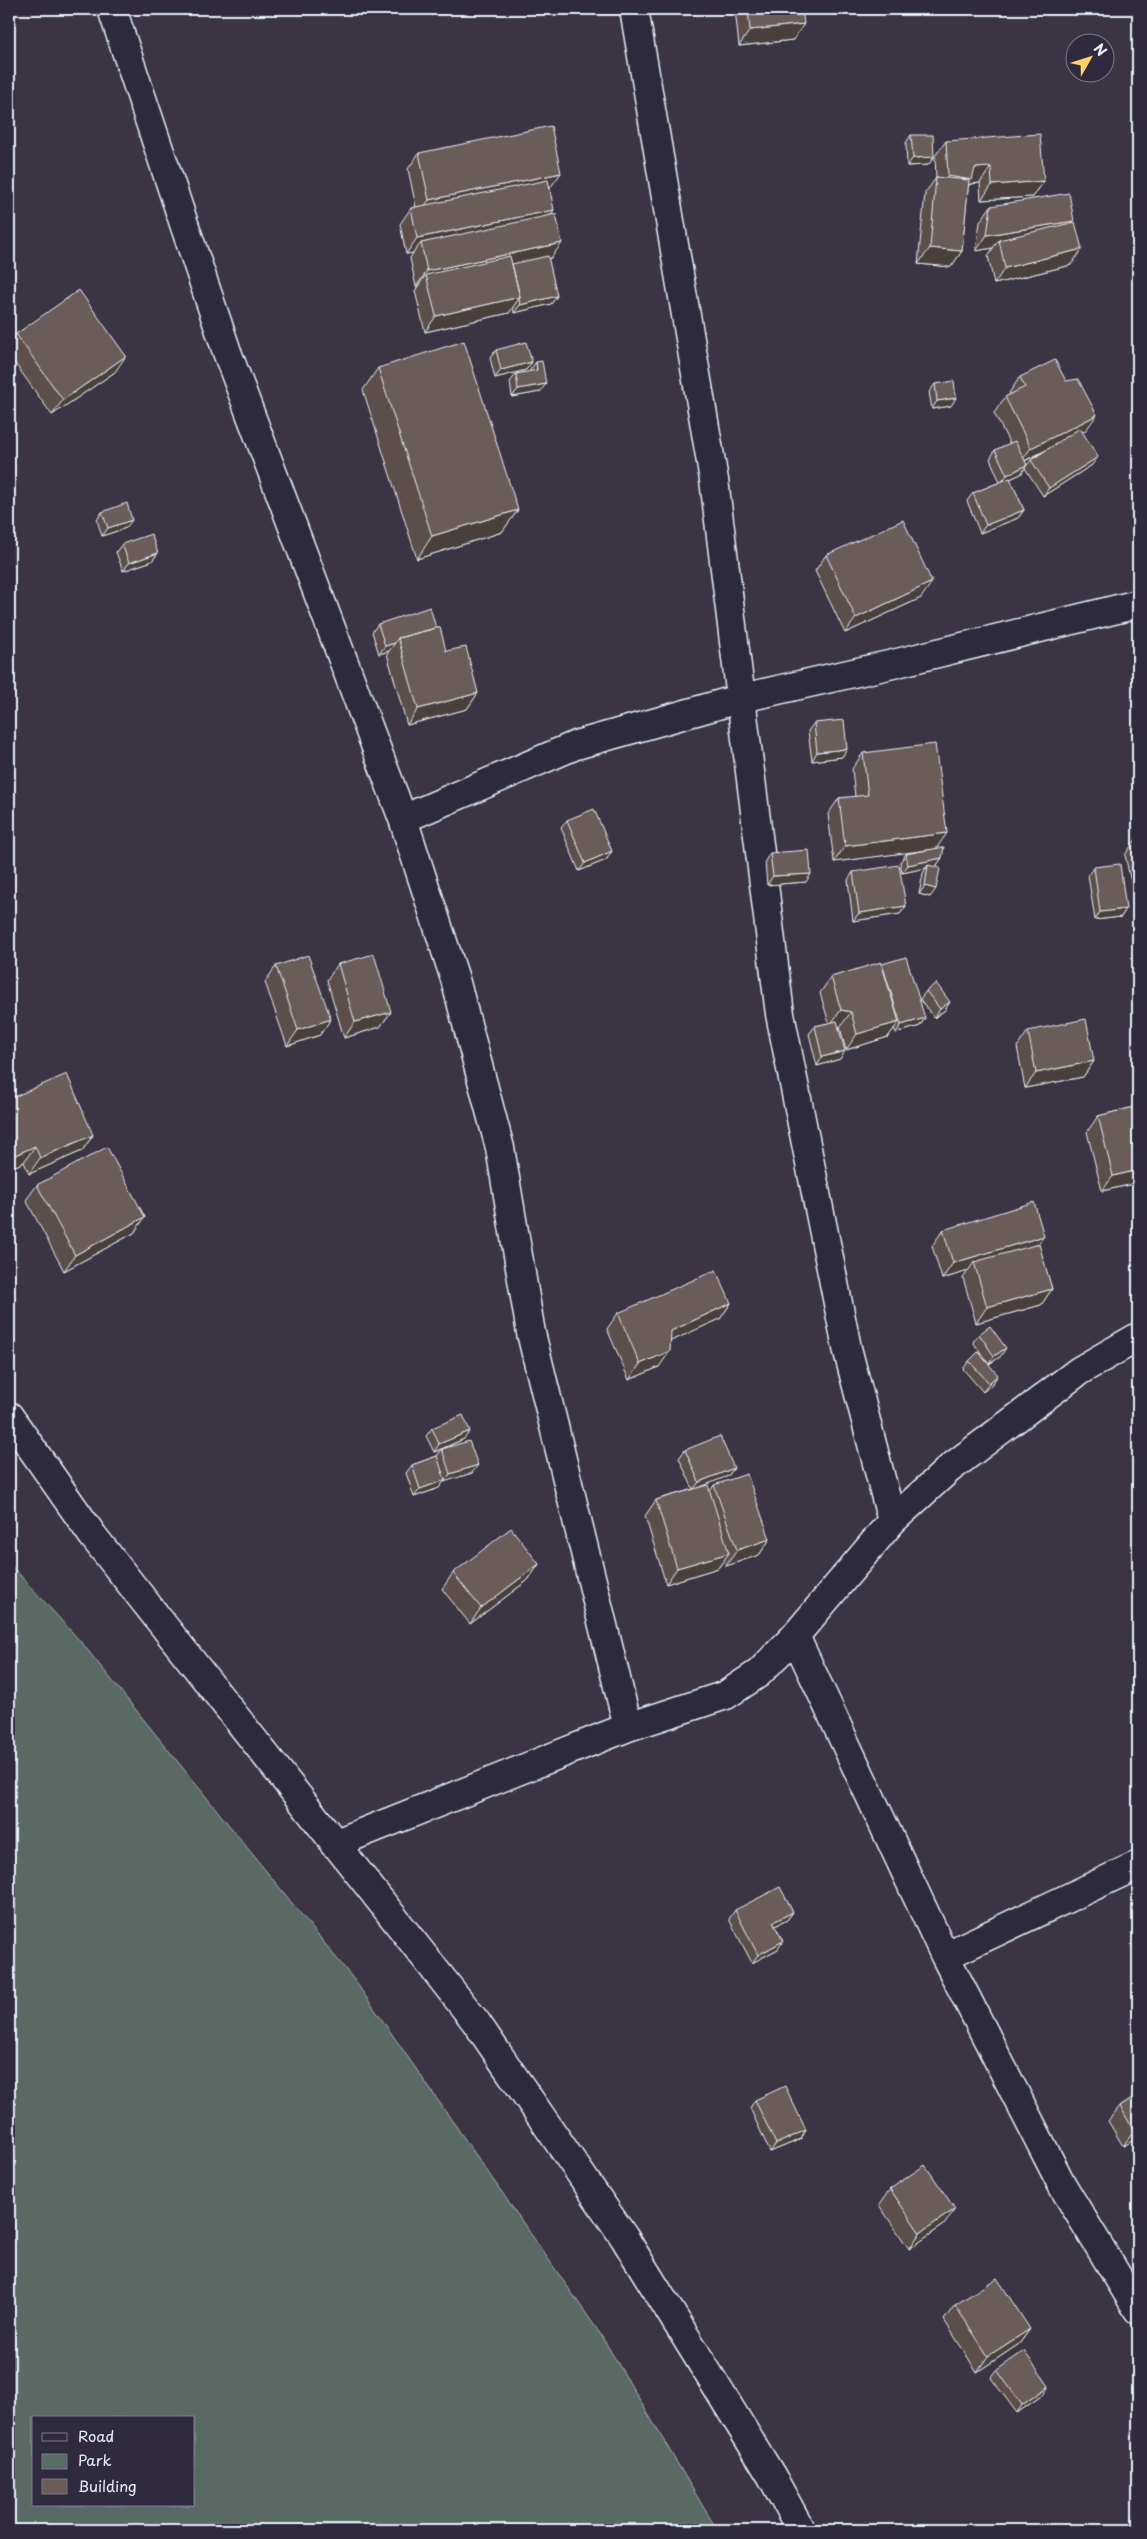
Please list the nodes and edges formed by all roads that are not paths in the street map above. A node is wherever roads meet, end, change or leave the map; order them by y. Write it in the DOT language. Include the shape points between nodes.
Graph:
graph roads {
  1 [pos="112,9"];
  2 [pos="634,9"];
  3 [pos="1138,604"];
  4 [pos="742,698"];
  5 [pos="403,820"];
  6 [pos="1138,1337"];
  7 [pos="9,1416"];
  8 [pos="892,1521"];
  9 [pos="795,1636"];
  10 [pos="628,1727"];
  11 [pos="334,1844"];
  12 [pos="1138,1865"];
  13 [pos="945,1956"];
  14 [pos="1138,2310"];
  15 [pos="801,2530"];
  1 -- 5 [label="street" via="227,352"];
  2 -- 4 [label="street" via="714,480"];
  3 -- 4 [label="street"];
  4 -- 5 [label="street" via="576,746"];
  4 -- 8 [label="street" via="780,1014 847,1348"];
  5 -- 10 [label="street" via="455,979 500,1148 531,1333"];
  6 -- 8 [label="street" via="1071,1377 949,1468"];
  7 -- 11 [label="street" via="93,1536"];
  8 -- 9 [label="street"];
  9 -- 10 [label="street" via="759,1674 726,1695"];
  9 -- 13 [label="street"];
  10 -- 11 [label="street"];
  11 -- 15 [label="street" via="476,2022 624,2237 771,2475"];
  12 -- 13 [label="street"];
  13 -- 14 [label="street" via="1062,2185"];
}
